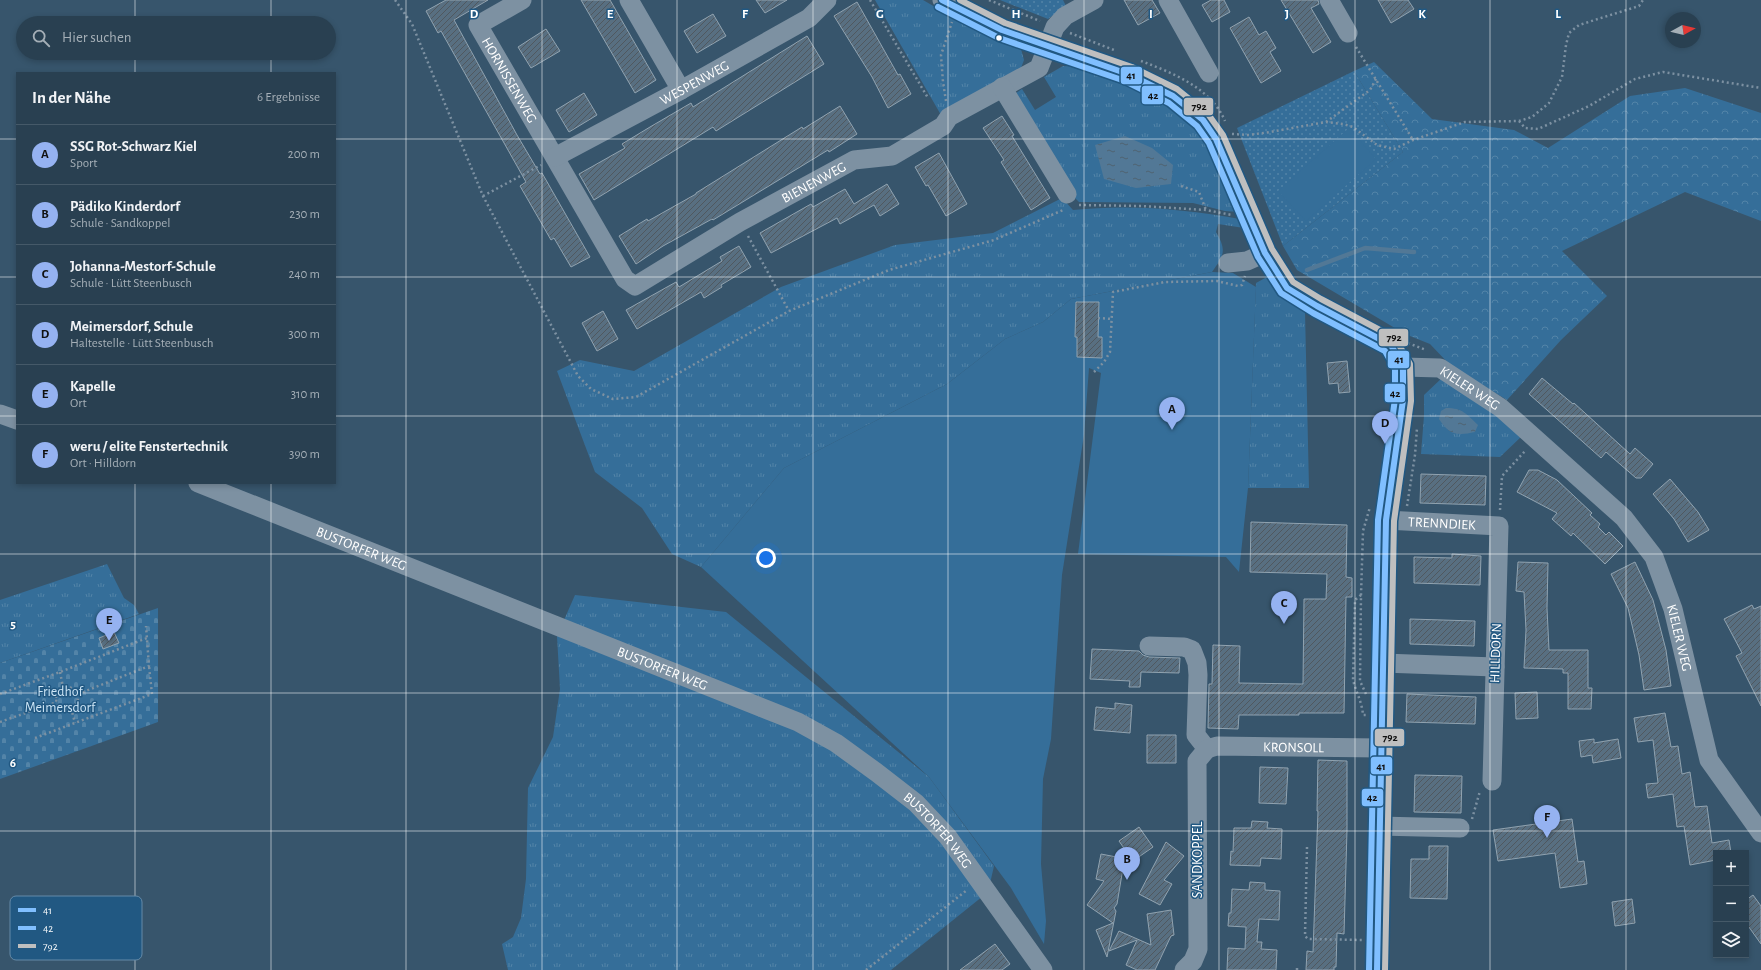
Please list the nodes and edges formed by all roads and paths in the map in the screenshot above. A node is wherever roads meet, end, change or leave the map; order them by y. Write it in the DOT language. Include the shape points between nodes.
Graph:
graph roads {
  1 [pos="395,0"];
  2 [pos="522,0"];
  3 [pos="629,0"];
  4 [pos="827,0"];
  5 [pos="870,0"];
  6 [pos="1094,0"];
  7 [pos="1168,0"];
  8 [pos="1329,0"];
  9 [pos="1643,0"];
  10 [pos="949,4"];
  11 [pos="1348,33"];
  12 [pos="1048,46"];
  13 [pos="1209,73"];
  14 [pos="1376,79"];
  15 [pos="1002,87"];
  16 [pos="1761,88"];
  17 [pos="681,90"];
  18 [pos="928,98"];
  19 [pos="949,117"];
  20 [pos="1519,121"];
  21 [pos="1326,122"];
  22 [pos="1231,134"];
  23 [pos="1414,140"];
  24 [pos="555,157"];
  25 [pos="1181,186"];
  26 [pos="483,196"];
  27 [pos="1070,202"];
  28 [pos="1206,210"];
  29 [pos="1250,217"];
  30 [pos="740,222"];
  31 [pos="1265,253"];
  32 [pos="1228,263"];
  33 [pos="1245,280"];
  34 [pos="789,311"];
  35 [pos="1098,318"];
  36 [pos="1112,318"];
  37 [pos="1403,367"];
  38 [pos="1094,372"];
  39 [pos="0,414"];
  40 [pos="16,420"];
  41 [pos="1536,440"];
  42 [pos="201,484"];
  43 [pos="1386,520"];
  44 [pos="1499,526"];
  45 [pos="1361,595"];
  46 [pos="146,626"];
  47 [pos="147,638"];
  48 [pos="1149,646"];
  49 [pos="1382,663"];
  50 [pos="149,666"];
  51 [pos="1495,666"];
  52 [pos="60,672"];
  53 [pos="63,688"];
  54 [pos="0,694"];
  55 [pos="78,694"];
  56 [pos="58,702"];
  57 [pos="71,708"];
  58 [pos="1368,715"];
  59 [pos="0,722"];
  60 [pos="75,723"];
  61 [pos="35,738"];
  62 [pos="1380,748"];
  63 [pos="1207,749"];
  64 [pos="1492,781"];
  65 [pos="1379,826"];
  66 [pos="1460,828"];
  67 [pos="1761,833"];
  68 [pos="1307,847"];
  69 [pos="979,879"];
  70 [pos="1362,940"];
  71 [pos="1041,969"];
  72 [pos="866,970"];
  73 [pos="1184,970"];
  74 [pos="1377,970"];
  1 -- 26 [label="path" via="412,24"];
  2 -- 24 [label="street, HORNISSENWEG" via="478,25"];
  3 -- 17 [label="street"];
  4 -- 17 [label="street, WESPENWEG" via="809,18"];
  5 -- 18 [label="path"];
  6 -- 12 [label="street, BIENENWEG" via="1065,16 1055,27"];
  7 -- 13 [label="street"];
  8 -- 11 [label="street"];
  9 -- 20 [label="path" via="1639,6 1579,25 1569,33 1562,77 1549,103 1532,117"];
  10 -- 12 [label="street" via="1002,30"];
  10 -- 19 [label="path" via="941,55"];
  11 -- 14 [label="path"];
  12 -- 15 [label="street, BIENENWEG" via="1039,68"];
  12 -- 29 [label="street" via="1128,74 1173,96 1203,120 1216,139"];
  14 -- 21 [label="path" via="1370,90"];
  14 -- 23 [label="path"];
  15 -- 19 [label="street, BIENENWEG"];
  15 -- 27 [label="street"];
  16 -- 20 [label="path" via="1663,72 1635,79 1589,106 1538,129 1526,128"];
  17 -- 24 [label="street, WESPENWEG"];
  19 -- 30 [label="street, BIENENWEG" via="943,126 892,156 854,160"];
  20 -- 23 [label="path" via="1465,122"];
  21 -- 22 [label="path" via="1263,133"];
  21 -- 23 [label="path" via="1353,127 1385,148 1394,149"];
  24 -- 26 [label="path"];
  24 -- 30 [label="street, BIENENWEG" via="624,279 635,286"];
  25 -- 28 [label="path" via="1199,192"];
  26 -- 34 [label="path" via="578,376 591,390 613,399 636,397"];
  27 -- 28 [label="path"];
  27 -- 34 [label="path" via="994,240 889,270"];
  28 -- 29 [label="path"];
  29 -- 31 [label="street"];
  30 -- 34 [label="path"];
  31 -- 32 [label="street" via="1247,261"];
  31 -- 37 [label="street" via="1287,288 1391,345"];
  33 -- 36 [label="path" via="1238,286 1217,281 1166,282 1113,292"];
  35 -- 36 [label="path"];
  36 -- 38 [label="path" via="1110,352"];
  37 -- 41 [label="street, KIELER WEG" via="1440,368 1501,408"];
  37 -- 43 [label="street" via="1403,400"];
  39 -- 40 [label="street"];
  41 -- 44 [label="path" via="1502,476"];
  41 -- 67 [label="street, KIELER WEG" via="1624,518 1654,558 1673,609 1709,760"];
  42 -- 69 [label="street, BUSTORFER WEG" via="798,722 836,743 916,803 948,837"];
  43 -- 44 [label="street, TRENNDIEK"];
  43 -- 49 [label="street"];
  44 -- 51 [label="street, HILLDORN"];
  45 -- 58 [label="path" via="1355,600 1352,680 1362,703 1363,715"];
  46 -- 47 [label="path"];
  47 -- 50 [label="path"];
  47 -- 52 [label="path"];
  48 -- 63 [label="street" via="1184,647 1192,650 1198,675 1196,735"];
  49 -- 51 [label="street"];
  49 -- 62 [label="street"];
  50 -- 55 [label="path"];
  50 -- 60 [label="path" via="152,694"];
  51 -- 64 [label="street, HILLDORN"];
  52 -- 53 [label="path"];
  52 -- 54 [label="path"];
  53 -- 55 [label="path" via="74,689"];
  53 -- 56 [label="path" via="56,696"];
  55 -- 57 [label="path" via="76,705"];
  56 -- 57 [label="path" via="61,706"];
  56 -- 59 [label="path"];
  57 -- 60 [label="path"];
  60 -- 61 [label="path"];
  62 -- 63 [label="street, KRONSOLL" via="1217,746"];
  62 -- 65 [label="street"];
  63 -- 73 [label="street, SANDKOPPEL" via="1197,761 1198,949 1193,961"];
  64 -- 66 [label="path" via="1483,786 1470,823 1465,828"];
  65 -- 66 [label="street"];
  65 -- 74 [label="street"];
  68 -- 70 [label="path" via="1305,936 1308,939"];
  69 -- 71 [label="street, BUSTORFER WEG"];
  69 -- 72 [label="path"];
}
